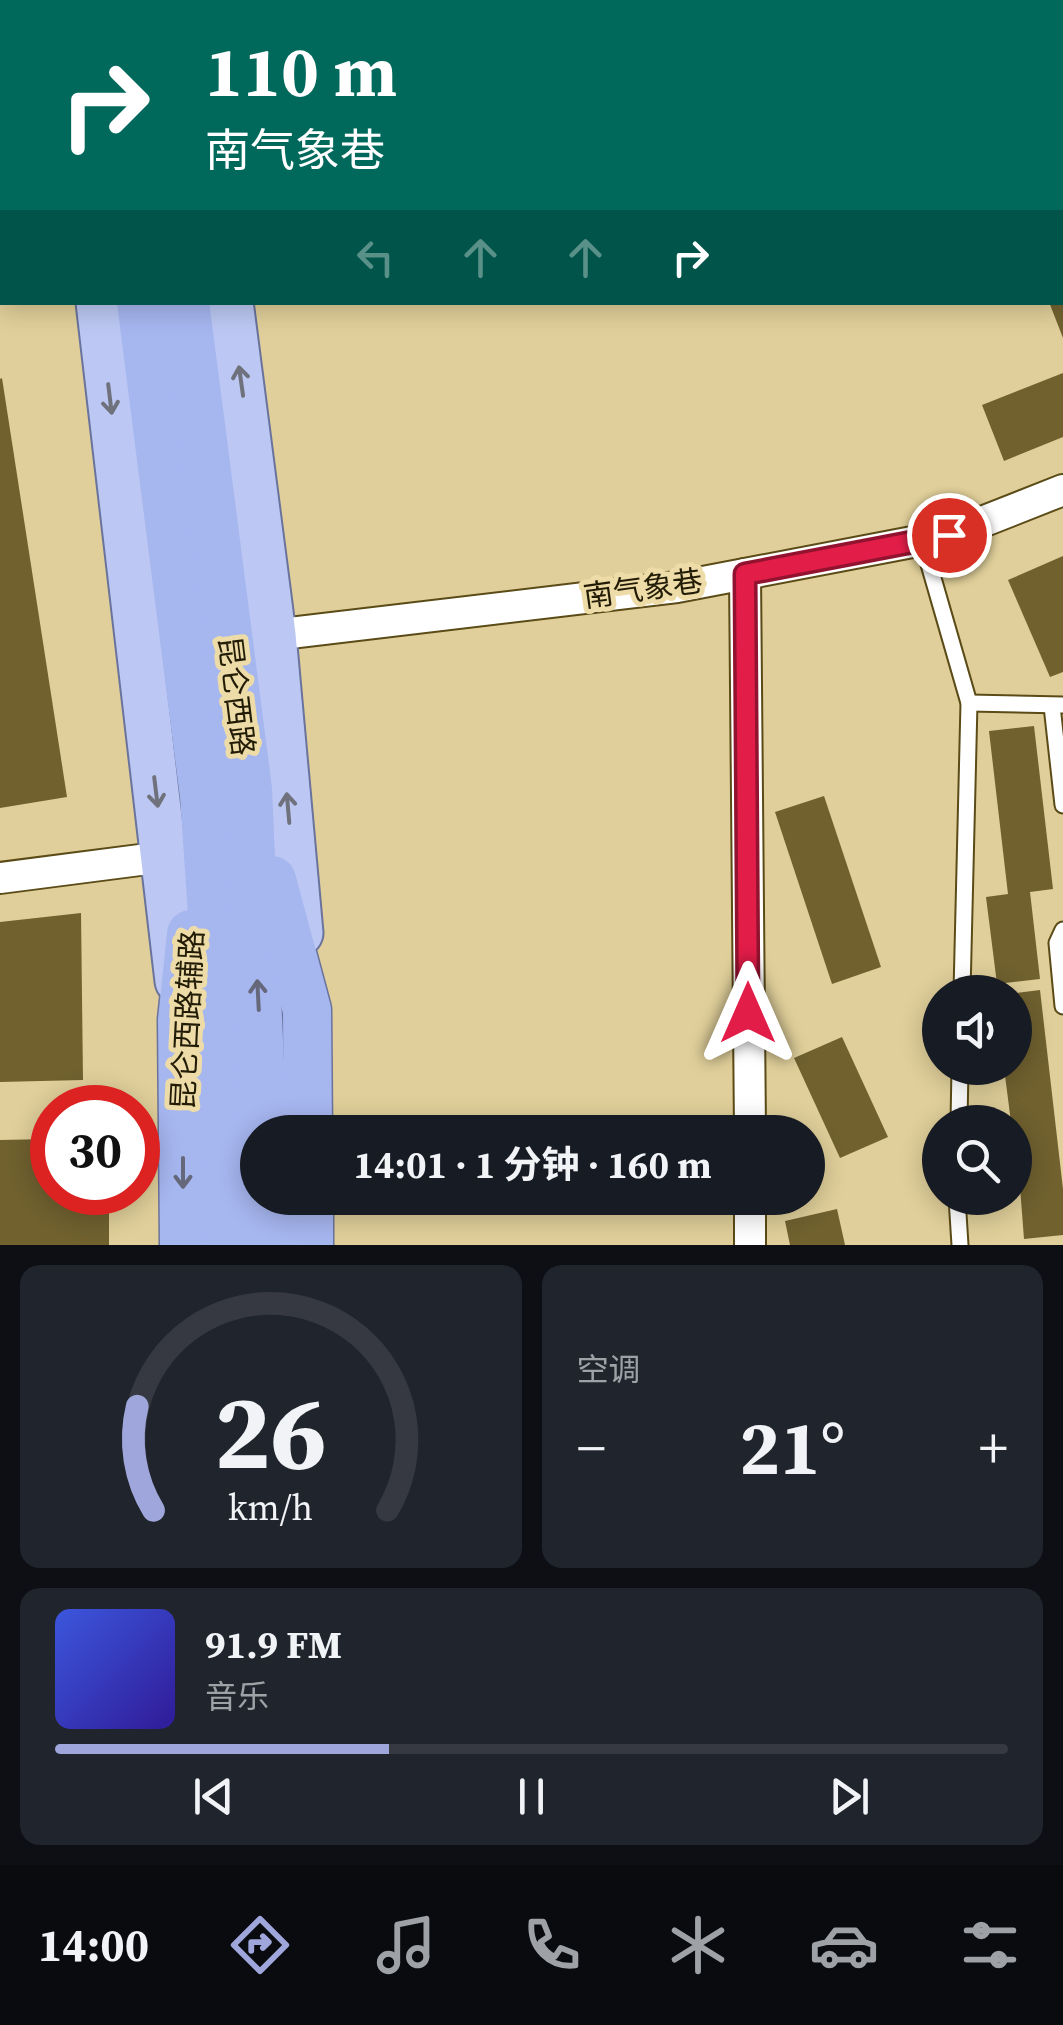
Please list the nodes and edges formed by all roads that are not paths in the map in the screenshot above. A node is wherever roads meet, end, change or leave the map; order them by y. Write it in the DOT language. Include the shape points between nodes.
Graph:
graph roads {
  1 [pos="100,305"];
  2 [pos="141,305"];
  3 [pos="185,305"];
  4 [pos="230,305"];
  5 [pos="248,432"];
  6 [pos="1063,490"];
  7 [pos="169,519"];
  8 [pos="922,540"];
  9 [pos="745,574"];
  10 [pos="273,635"];
  11 [pos="970,703"];
  12 [pos="1057,706"];
  13 [pos="226,793"];
  14 [pos="1063,806"];
  15 [pos="164,857"];
  16 [pos="0,878"];
  17 [pos="1063,930"];
  18 [pos="962,975"];
  19 [pos="1063,1006"];
  20 [pos="307,1010"];
  21 [pos="182,1020"];
  22 [pos="250,1105"];
  23 [pos="308,1115"];
  24 [pos="750,1115"];
  25 [pos="264,1215"];
  26 [pos="308,1215"];
  27 [pos="750,1215"];
  28 [pos="958,1215"];
  29 [pos="184,1245"];
  30 [pos="226,1245"];
  31 [pos="264,1245"];
  32 [pos="309,1245"];
  33 [pos="750,1245"];
  34 [pos="960,1245"];
  1 -- 7 [label="main road, one-way"];
  2 -- 7 [label="highway, 昆仑西路"];
  3 -- 7 [label="highway, 昆仑西路"];
  5 -- 4 [label="main road, one-way"];
  5 -- 10 [label="main road"];
  5 -- 13 [label="main road" via="244,592 260,709"];
  6 -- 8 [label="street, 南气象巷"];
  7 -- 13 [label="highway, 昆仑西路"];
  7 -- 13 [label="main road" via="155,610 172,732"];
  7 -- 15 [label="main road, one-way"];
  8 -- 9 [label="street, 南气象巷"];
  8 -- 11 [label="lane"];
  9 -- 10 [label="street, 南气象巷"];
  9 -- 24 [label="street"];
  20 -- 10 [label="main road, one-way"];
  11 -- 12 [label="lane"];
  11 -- 18 [label="lane"];
  12 -- 14 [label="lane"];
  13 -- 20 [label="highway"];
  13 -- 21 [label="highway, 昆仑西路辅路"];
  13 -- 22 [label="highway, 昆仑西路"];
  15 -- 16 [label="street"];
  15 -- 21 [label="main road"];
  17 -- 19 [label="lane" via="1056,943"];
  20 -- 23 [label="highway"];
  21 -- 29 [label="highway, 昆仑西路辅路, one-way"];
  22 -- 30 [label="highway, 昆仑西路"];
  25 -- 31 [label="highway"];
  26 -- 32 [label="highway"];
  27 -- 33 [label="street"];
  28 -- 34 [label="lane"];
}
